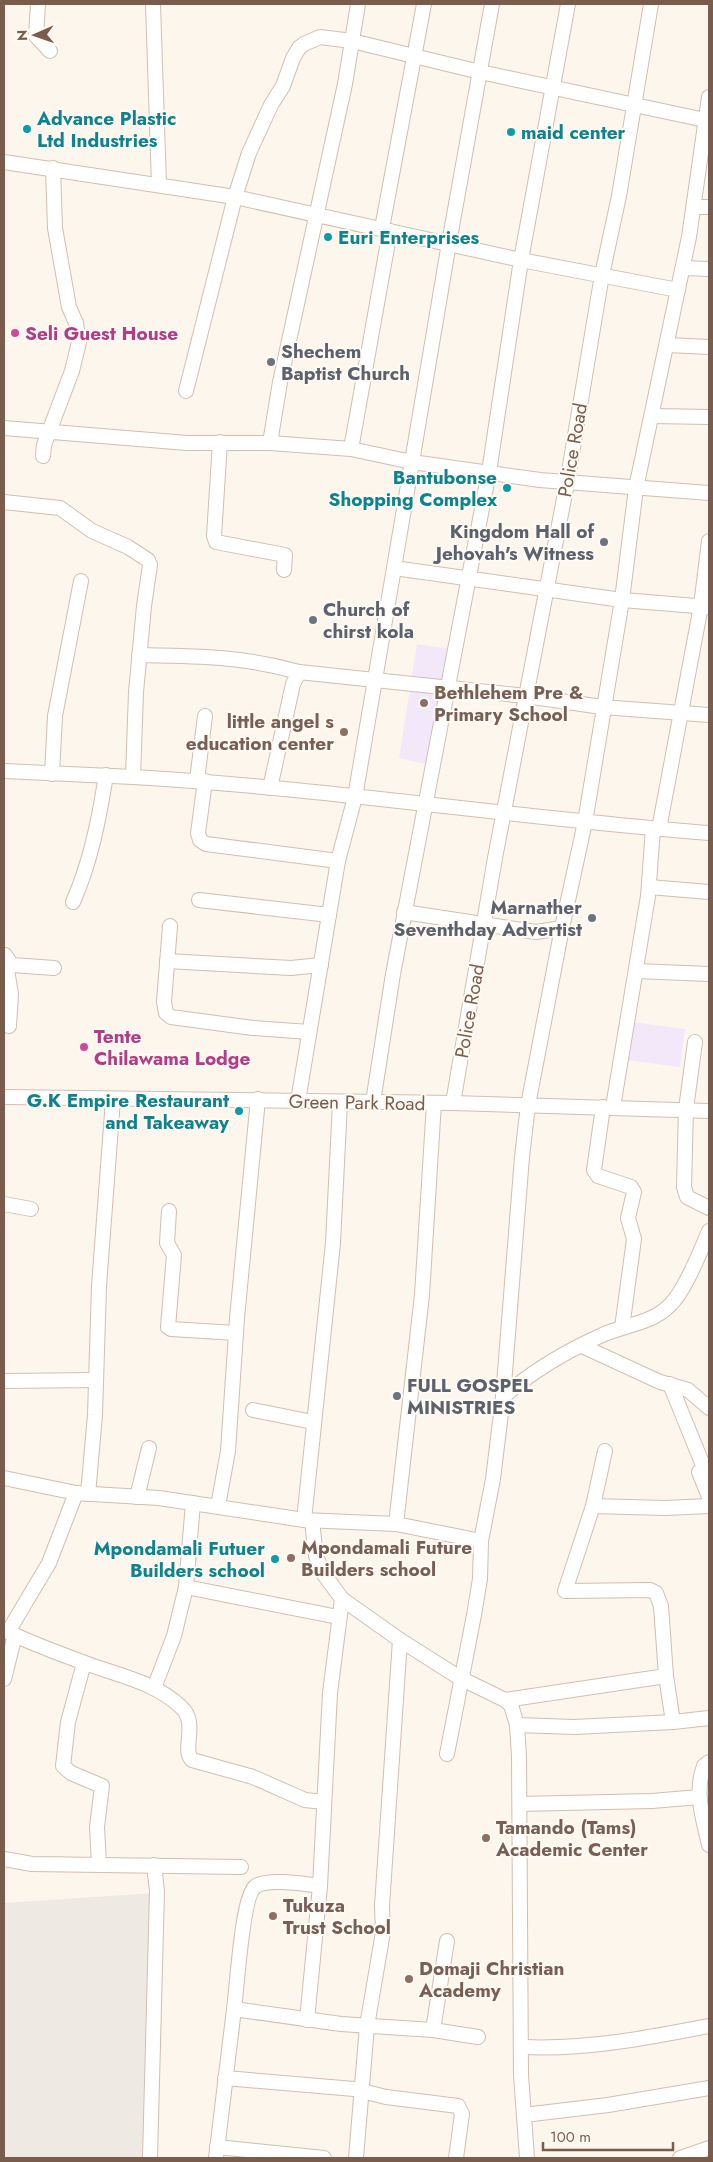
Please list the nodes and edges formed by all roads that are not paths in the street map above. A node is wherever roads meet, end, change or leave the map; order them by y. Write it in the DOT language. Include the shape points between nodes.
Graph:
graph roads {
  1 [pos="38,4"];
  2 [pos="153,4"];
  3 [pos="358,4"];
  4 [pos="424,4"];
  5 [pos="492,4"];
  6 [pos="568,4"];
  7 [pos="651,4"];
  8 [pos="352,41"];
  9 [pos="50,51"];
  10 [pos="414,56"];
  11 [pos="480,72"];
  12 [pos="553,86"];
  13 [pos="709,97"];
  14 [pos="635,105"];
  15 [pos="705,120"];
  16 [pos="4,162"];
  17 [pos="53,168"];
  18 [pos="158,185"];
  19 [pos="235,196"];
  20 [pos="694,207"];
  21 [pos="709,207"];
  22 [pos="318,216"];
  23 [pos="386,230"];
  24 [pos="449,243"];
  25 [pos="521,260"];
  26 [pos="683,268"];
  27 [pos="709,269"];
  28 [pos="602,276"];
  29 [pos="678,290"];
  30 [pos="668,345"];
  31 [pos="709,347"];
  32 [pos="186,391"];
  33 [pos="653,416"];
  34 [pos="709,417"];
  35 [pos="4,428"];
  36 [pos="48,432"];
  37 [pos="220,442"];
  38 [pos="270,443"];
  39 [pos="351,449"];
  40 [pos="43,456"];
  41 [pos="412,462"];
  42 [pos="489,472"];
  43 [pos="567,483"];
  44 [pos="636,488"];
  45 [pos="709,493"];
  46 [pos="4,502"];
  47 [pos="709,541"];
  48 [pos="394,568"];
  49 [pos="284,570"];
  50 [pos="468,579"];
  51 [pos="81,581"];
  52 [pos="546,590"];
  53 [pos="622,600"];
  54 [pos="705,606"];
  55 [pos="139,655"];
  56 [pos="299,672"];
  57 [pos="375,679"];
  58 [pos="448,687"];
  59 [pos="526,696"];
  60 [pos="602,707"];
  61 [pos="680,712"];
  62 [pos="205,716"];
  63 [pos="709,716"];
  64 [pos="4,771"];
  65 [pos="52,774"];
  66 [pos="106,775"];
  67 [pos="133,777"];
  68 [pos="201,781"];
  69 [pos="270,788"];
  70 [pos="355,796"];
  71 [pos="424,803"];
  72 [pos="504,814"];
  73 [pos="584,822"];
  74 [pos="656,829"];
  75 [pos="709,833"];
  76 [pos="338,861"];
  77 [pos="649,887"];
  78 [pos="709,892"];
  79 [pos="199,900"];
  80 [pos="73,902"];
  81 [pos="404,912"];
  82 [pos="329,915"];
  83 [pos="484,925"];
  84 [pos="170,926"];
  85 [pos="562,928"];
  86 [pos="4,955"];
  87 [pos="167,961"];
  88 [pos="321,965"];
  89 [pos="54,968"];
  90 [pos="637,971"];
  91 [pos="709,974"];
  92 [pos="9,1026"];
  93 [pos="309,1032"];
  94 [pos="695,1042"];
  95 [pos="4,1097"];
  96 [pos="258,1099"];
  97 [pos="113,1100"];
  98 [pos="298,1101"];
  99 [pos="374,1102"];
  100 [pos="340,1103"];
  101 [pos="434,1103"];
  102 [pos="453,1103"];
  103 [pos="528,1105"];
  104 [pos="608,1107"];
  105 [pos="686,1109"];
  106 [pos="709,1111"];
  107 [pos="4,1204"];
  108 [pos="709,1208"];
  109 [pos="31,1209"];
  110 [pos="169,1211"];
  111 [pos="709,1231"];
  112 [pos="622,1328"];
  113 [pos="236,1333"];
  114 [pos="582,1346"];
  115 [pos="96,1380"];
  116 [pos="4,1382"];
  117 [pos="670,1384"];
  118 [pos="504,1397"];
  119 [pos="709,1408"];
  120 [pos="254,1410"];
  121 [pos="314,1422"];
  122 [pos="686,1437"];
  123 [pos="149,1448"];
  124 [pos="605,1451"];
  125 [pos="4,1478"];
  126 [pos="709,1480"];
  127 [pos="82,1493"];
  128 [pos="137,1497"];
  129 [pos="709,1497"];
  130 [pos="193,1503"];
  131 [pos="218,1506"];
  132 [pos="593,1506"];
  133 [pos="709,1506"];
  134 [pos="308,1521"];
  135 [pos="396,1524"];
  136 [pos="482,1541"];
  137 [pos="186,1587"];
  138 [pos="342,1599"];
  139 [pos="338,1617"];
  140 [pos="9,1632"];
  141 [pos="400,1640"];
  142 [pos="84,1663"];
  143 [pos="666,1676"];
  144 [pos="460,1678"];
  145 [pos="4,1679"];
  146 [pos="154,1688"];
  147 [pos="505,1700"];
  148 [pos="709,1718"];
  149 [pos="673,1722"];
  150 [pos="517,1725"];
  151 [pos="447,1754"];
  152 [pos="709,1762"];
  153 [pos="699,1797"];
  154 [pos="324,1802"];
  155 [pos="520,1804"];
  156 [pos="706,1822"];
  157 [pos="709,1845"];
  158 [pos="4,1860"];
  159 [pos="99,1864"];
  160 [pos="154,1865"];
  161 [pos="241,1867"];
  162 [pos="320,1886"];
  163 [pos="447,1941"];
  164 [pos="234,2009"];
  165 [pos="307,2020"];
  166 [pos="367,2026"];
  167 [pos="709,2026"];
  168 [pos="434,2030"];
  169 [pos="478,2037"];
  170 [pos="522,2047"];
  171 [pos="225,2078"];
  172 [pos="709,2088"];
  173 [pos="360,2091"];
  174 [pos="524,2115"];
  175 [pos="709,2148"];
  176 [pos="216,2152"];
  177 [pos="150,2158"];
  178 [pos="324,2158"];
  179 [pos="356,2158"];
  180 [pos="456,2158"];
  181 [pos="527,2158"];
  182 [pos="684,2158"];
  1 -- 9 [label="street" via="36,36"];
  2 -- 18 [label="street"];
  3 -- 8 [label="street"];
  4 -- 10 [label="street"];
  5 -- 11 [label="street"];
  6 -- 12 [label="street"];
  7 -- 14 [label="street, Police Road"];
  8 -- 10 [label="street"];
  8 -- 19 [label="street" via="320,37 299,48 283,86 260,126"];
  8 -- 22 [label="street"];
  10 -- 11 [label="street"];
  10 -- 23 [label="street"];
  11 -- 12 [label="street"];
  11 -- 24 [label="street"];
  12 -- 14 [label="street"];
  12 -- 25 [label="street"];
  13 -- 15 [label="street"];
  14 -- 15 [label="street"];
  14 -- 28 [label="street, Police Road"];
  15 -- 20 [label="street"];
  16 -- 17 [label="street"];
  17 -- 18 [label="street"];
  17 -- 36 [label="street" via="55,228 69,307 79,342 72,371"];
  18 -- 19 [label="street"];
  19 -- 22 [label="street"];
  19 -- 32 [label="street"];
  20 -- 21 [label="street"];
  20 -- 26 [label="street"];
  22 -- 23 [label="street"];
  22 -- 38 [label="street" via="280,382"];
  23 -- 24 [label="street"];
  23 -- 39 [label="street"];
  24 -- 25 [label="street"];
  24 -- 41 [label="street"];
  25 -- 28 [label="street"];
  25 -- 42 [label="street"];
  26 -- 27 [label="street"];
  26 -- 29 [label="street"];
  28 -- 29 [label="street"];
  28 -- 43 [label="street, Police Road"];
  29 -- 30 [label="street"];
  30 -- 31 [label="street"];
  30 -- 33 [label="street"];
  33 -- 34 [label="street"];
  33 -- 44 [label="street"];
  35 -- 36 [label="street"];
  36 -- 37 [label="street" via="188,443"];
  36 -- 40 [label="street"];
  37 -- 38 [label="street"];
  37 -- 49 [label="street" via="216,542 285,555"];
  38 -- 39 [label="street"];
  39 -- 41 [label="street"];
  41 -- 42 [label="street"];
  41 -- 48 [label="street"];
  42 -- 43 [label="street"];
  42 -- 50 [label="street"];
  43 -- 44 [label="street"];
  43 -- 52 [label="street, Police Road"];
  44 -- 45 [label="street"];
  44 -- 53 [label="street"];
  46 -- 55 [label="street" via="60,508 92,531 148,560 150,572"];
  47 -- 54 [label="street"];
  48 -- 50 [label="street"];
  48 -- 57 [label="street"];
  50 -- 52 [label="street"];
  50 -- 58 [label="street"];
  51 -- 65 [label="street" via="59,688"];
  52 -- 53 [label="street"];
  52 -- 59 [label="street, Police Road"];
  53 -- 54 [label="street"];
  53 -- 60 [label="street"];
  54 -- 61 [label="street"];
  55 -- 56 [label="street" via="230,657 261,661"];
  55 -- 67 [label="street"];
  56 -- 57 [label="street"];
  56 -- 69 [label="street" via="293,684"];
  57 -- 58 [label="street"];
  57 -- 70 [label="street"];
  58 -- 59 [label="street"];
  58 -- 71 [label="street"];
  59 -- 60 [label="street"];
  59 -- 72 [label="street, Police Road"];
  60 -- 61 [label="street"];
  60 -- 73 [label="street"];
  61 -- 63 [label="street"];
  61 -- 74 [label="street"];
  62 -- 68 [label="street"];
  64 -- 65 [label="street"];
  65 -- 66 [label="street"];
  66 -- 67 [label="street"];
  66 -- 80 [label="street" via="95,836"];
  67 -- 68 [label="street"];
  68 -- 69 [label="street"];
  68 -- 76 [label="street" via="198,834 206,844"];
  69 -- 70 [label="street"];
  70 -- 71 [label="street"];
  70 -- 76 [label="street"];
  71 -- 72 [label="street"];
  71 -- 81 [label="street"];
  72 -- 73 [label="street"];
  72 -- 83 [label="street, Police Road"];
  73 -- 74 [label="street"];
  73 -- 85 [label="street"];
  74 -- 75 [label="street"];
  74 -- 77 [label="street"];
  76 -- 82 [label="street"];
  77 -- 78 [label="street"];
  77 -- 90 [label="street"];
  79 -- 82 [label="street"];
  81 -- 83 [label="street"];
  81 -- 99 [label="street"];
  82 -- 88 [label="street"];
  83 -- 85 [label="street" via="536,932"];
  83 -- 102 [label="street, Police Road"];
  84 -- 87 [label="street"];
  85 -- 103 [label="street"];
  86 -- 89 [label="street" via="12,965"];
  86 -- 92 [label="street" via="11,994"];
  87 -- 88 [label="street" via="291,968"];
  87 -- 93 [label="street" via="164,1002 166,1013 171,1017"];
  88 -- 93 [label="street"];
  90 -- 91 [label="street"];
  90 -- 104 [label="street"];
  93 -- 98 [label="street"];
  94 -- 105 [label="street"];
  95 -- 97 [label="street, Green Park Road"];
  96 -- 97 [label="street, Green Park Road"];
  96 -- 98 [label="street, Green Park Road"];
  96 -- 113 [label="street"];
  97 -- 115 [label="street" via="99,1286"];
  98 -- 100 [label="street, Green Park Road"];
  99 -- 100 [label="street, Green Park Road"];
  99 -- 101 [label="street, Green Park Road"];
  100 -- 121 [label="street" via="333,1243"];
  101 -- 102 [label="street, Green Park Road"];
  101 -- 135 [label="street" via="422,1295"];
  102 -- 103 [label="street, Green Park Road"];
  103 -- 104 [label="street, Green Park Road"];
  103 -- 118 [label="street"];
  104 -- 105 [label="street, Green Park Road"];
  104 -- 112 [label="street" via="594,1170 598,1176 631,1187 634,1192 628,1218 634,1238"];
  105 -- 106 [label="street, Green Park Road"];
  105 -- 108 [label="street" via="684,1187 687,1197"];
  107 -- 109 [label="street"];
  110 -- 113 [label="street" via="167,1243 174,1255 168,1327"];
  111 -- 112 [label="street" via="672,1304 650,1319"];
  112 -- 114 [label="street"];
  113 -- 131 [label="street" via="228,1452"];
  114 -- 117 [label="street"];
  114 -- 118 [label="street" via="523,1381"];
  115 -- 116 [label="street"];
  115 -- 127 [label="street" via="95,1415"];
  117 -- 119 [label="street" via="688,1390"];
  117 -- 126 [label="street"];
  118 -- 136 [label="street"];
  120 -- 121 [label="street"];
  121 -- 134 [label="street"];
  122 -- 129 [label="street"];
  123 -- 128 [label="street"];
  124 -- 132 [label="street"];
  125 -- 127 [label="street"];
  127 -- 128 [label="street"];
  127 -- 140 [label="street" via="49,1562"];
  128 -- 130 [label="street"];
  130 -- 131 [label="street"];
  130 -- 137 [label="street"];
  131 -- 134 [label="street"];
  132 -- 133 [label="street"];
  132 -- 143 [label="street" via="565,1591 650,1590 656,1593 661,1606"];
  134 -- 135 [label="street"];
  134 -- 138 [label="street" via="323,1573"];
  135 -- 136 [label="street"];
  136 -- 144 [label="street" via="476,1606"];
  137 -- 139 [label="street"];
  137 -- 146 [label="street" via="174,1636"];
  138 -- 139 [label="street"];
  138 -- 141 [label="street"];
  139 -- 154 [label="street"];
  140 -- 142 [label="street"];
  140 -- 145 [label="street"];
  141 -- 144 [label="street"];
  141 -- 166 [label="street" via="382,1906 383,1932"];
  142 -- 146 [label="street"];
  142 -- 159 [label="street" via="68,1722 62,1766 102,1786 97,1827"];
  143 -- 147 [label="street"];
  143 -- 149 [label="street"];
  144 -- 147 [label="street"];
  144 -- 151 [label="street"];
  146 -- 154 [label="street" via="183,1708 189,1717 188,1753 192,1760 253,1777 305,1800"];
  147 -- 150 [label="street" via="511,1705"];
  148 -- 149 [label="street"];
  149 -- 150 [label="street" via="574,1727"];
  150 -- 155 [label="street"];
  152 -- 153 [label="street" via="700,1776"];
  153 -- 155 [label="street"];
  153 -- 156 [label="street"];
  154 -- 162 [label="street"];
  155 -- 170 [label="street"];
  156 -- 157 [label="street"];
  158 -- 159 [label="street" via="32,1864"];
  159 -- 160 [label="street"];
  160 -- 161 [label="street"];
  160 -- 177 [label="street" via="157,1891"];
  162 -- 164 [label="street" via="263,1883 254,1887 247,1897"];
  162 -- 165 [label="street"];
  163 -- 168 [label="street"];
  164 -- 165 [label="street"];
  164 -- 171 [label="street"];
  165 -- 166 [label="street"];
  166 -- 168 [label="street"];
  166 -- 173 [label="street"];
  167 -- 170 [label="street" via="632,2041 562,2048"];
  168 -- 169 [label="street"];
  170 -- 174 [label="street"];
  171 -- 173 [label="street"];
  171 -- 176 [label="street"];
  172 -- 174 [label="street" via="608,2106"];
  173 -- 179 [label="street"];
  173 -- 180 [label="street" via="458,2106 462,2114"];
  174 -- 181 [label="street"];
  175 -- 182 [label="street"];
  176 -- 178 [label="street"];
}
